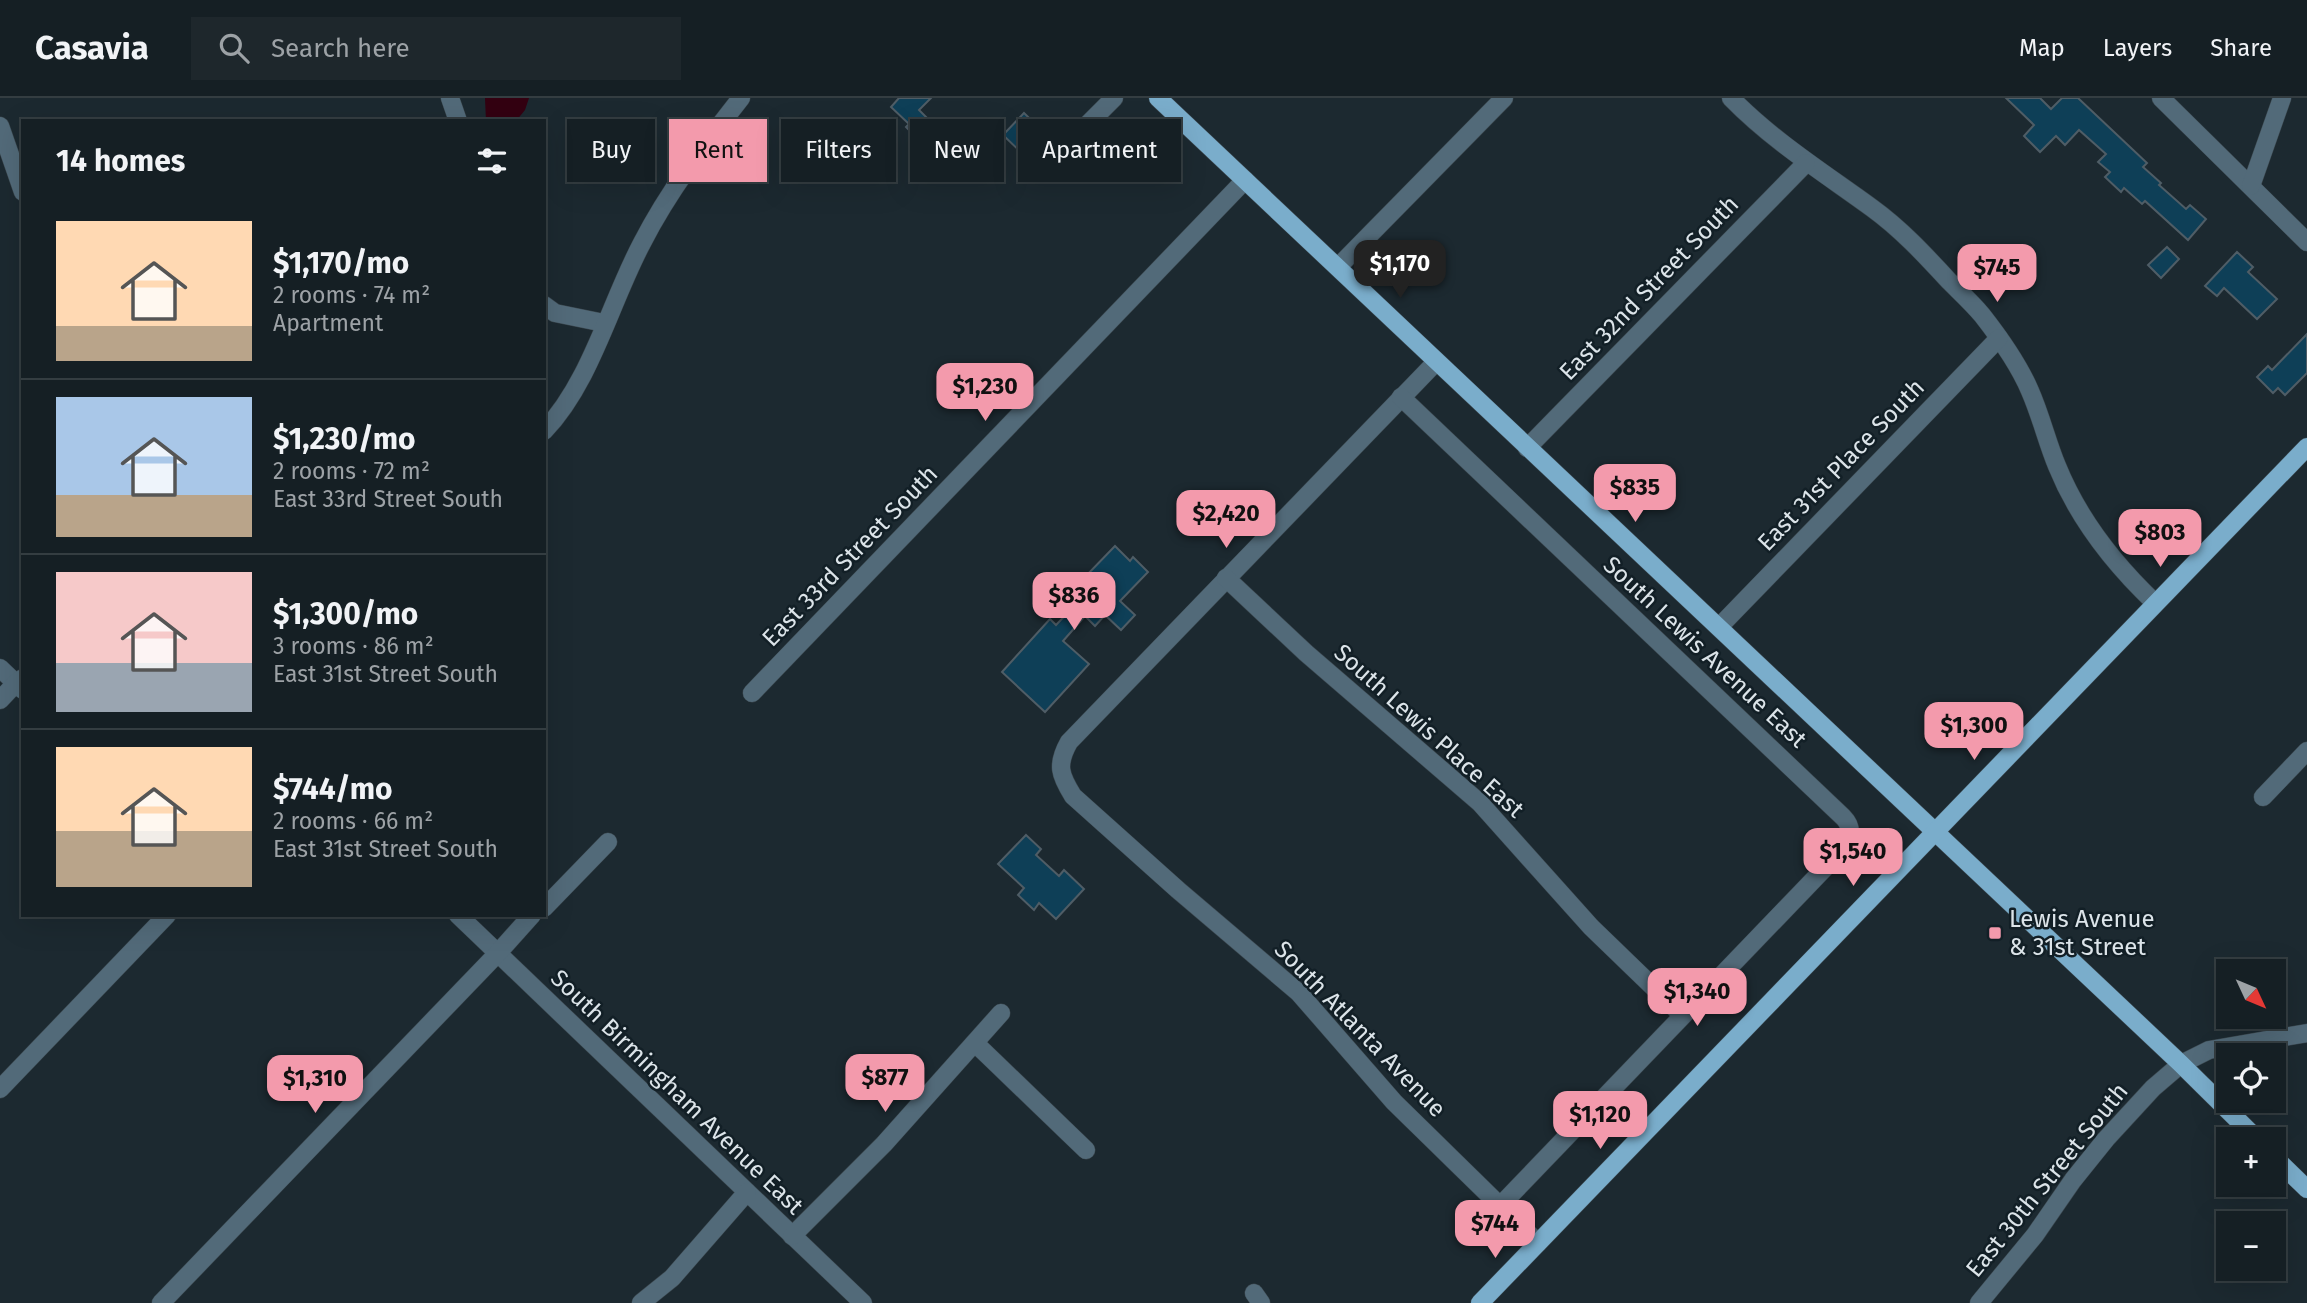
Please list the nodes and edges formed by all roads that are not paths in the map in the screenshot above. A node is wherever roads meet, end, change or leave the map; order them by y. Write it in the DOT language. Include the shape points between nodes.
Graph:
graph roads {
  1 [pos="450,98"];
  2 [pos="741,98"];
  3 [pos="1114,98"];
  4 [pos="1158,98"];
  5 [pos="1504,98"];
  6 [pos="1731,98"];
  7 [pos="2161,98"];
  8 [pos="2282,98"];
  9 [pos="457,119"];
  10 [pos="1093,119"];
  11 [pos="0,126"];
  12 [pos="1806,163"];
  13 [pos="1245,180"];
  14 [pos="21,186"];
  15 [pos="2251,186"];
  16 [pos="2307,242"];
  17 [pos="1338,267"];
  18 [pos="546,306"];
  19 [pos="604,323"];
  20 [pos="1999,338"];
  21 [pos="1436,362"];
  22 [pos="1401,397"];
  23 [pos="546,428"];
  24 [pos="2307,447"];
  25 [pos="1527,448"];
  26 [pos="1226,578"];
  27 [pos="2155,603"];
  28 [pos="1719,627"];
  29 [pos="0,668"];
  30 [pos="20,684"];
  31 [pos="752,693"];
  32 [pos="0,700"];
  33 [pos="2307,751"];
  34 [pos="2263,797"];
  35 [pos="1933,832"];
  36 [pos="608,842"];
  37 [pos="546,908"];
  38 [pos="165,917"];
  39 [pos="460,917"];
  40 [pos="543,917"];
  41 [pos="497,954"];
  42 [pos="1001,1013"];
  43 [pos="1682,1015"];
  44 [pos="2307,1033"];
  45 [pos="976,1044"];
  46 [pos="2181,1064"];
  47 [pos="0,1089"];
  48 [pos="2244,1127"];
  49 [pos="1086,1150"];
  50 [pos="2286,1169"];
  51 [pos="2307,1189"];
  52 [pos="747,1192"];
  53 [pos="1500,1206"];
  54 [pos="792,1236"];
  55 [pos="1538,1243"];
  56 [pos="161,1303"];
  57 [pos="641,1303"];
  58 [pos="863,1303"];
  59 [pos="1480,1303"];
  60 [pos="1979,1303"];
  1 -- 9 [label="street"];
  2 -- 19 [label="street" via="681,176 642,242"];
  3 -- 10 [label="street"];
  4 -- 13 [label="main road, South Lewis Avenue East"];
  5 -- 17 [label="street"];
  6 -- 12 [label="street"];
  7 -- 15 [label="street"];
  8 -- 15 [label="street"];
  11 -- 14 [label="street"];
  12 -- 20 [label="street" via="1875,210 1914,244"];
  12 -- 25 [label="street, East 32nd Street South"];
  13 -- 17 [label="main road, South Lewis Avenue East"];
  13 -- 31 [label="street, East 33rd Street South"];
  15 -- 16 [label="street"];
  17 -- 21 [label="main road, South Lewis Avenue East"];
  18 -- 19 [label="street" via="555,313"];
  19 -- 23 [label="street" via="574,393"];
  20 -- 27 [label="street" via="2029,389 2077,507 2096,537"];
  20 -- 28 [label="street, East 31st Place South"];
  21 -- 22 [label="street"];
  21 -- 25 [label="main road, South Lewis Avenue East"];
  22 -- 26 [label="street"];
  22 -- 43 [label="street, South Lewis Avenue East" via="1843,817 1850,829 1844,848"];
  24 -- 27 [label="main road"];
  25 -- 28 [label="main road, South Lewis Avenue East"];
  26 -- 43 [label="street, South Lewis Place East" via="1480,803 1591,927"];
  26 -- 53 [label="street, South Atlanta Avenue" via="1069,742 1063,752 1061,778 1073,796 1299,993 1394,1102"];
  27 -- 35 [label="main road"];
  28 -- 35 [label="main road, South Lewis Avenue East"];
  29 -- 30 [label="street"];
  30 -- 32 [label="street"];
  33 -- 34 [label="street"];
  35 -- 46 [label="main road, South Lewis Avenue East"];
  35 -- 55 [label="main road"];
  36 -- 37 [label="street"];
  38 -- 47 [label="street"];
  39 -- 41 [label="street, South Birmingham Avenue East"];
  40 -- 41 [label="street" via="523,940"];
  41 -- 52 [label="street, South Birmingham Avenue East"];
  41 -- 56 [label="street"];
  42 -- 45 [label="street"];
  43 -- 53 [label="street"];
  44 -- 46 [label="street, East 30th Street South" via="2209,1050"];
  45 -- 49 [label="street"];
  45 -- 54 [label="street"];
  46 -- 48 [label="main road, South Lewis Avenue East"];
  46 -- 60 [label="street, East 30th Street South" via="2106,1139"];
  50 -- 51 [label="main road"];
  52 -- 54 [label="street, South Birmingham Avenue East"];
  52 -- 57 [label="street" via="672,1278"];
  53 -- 55 [label="street, South Atlanta Avenue"];
  54 -- 58 [label="street, South Birmingham Avenue East"];
  55 -- 59 [label="main road"];
}
